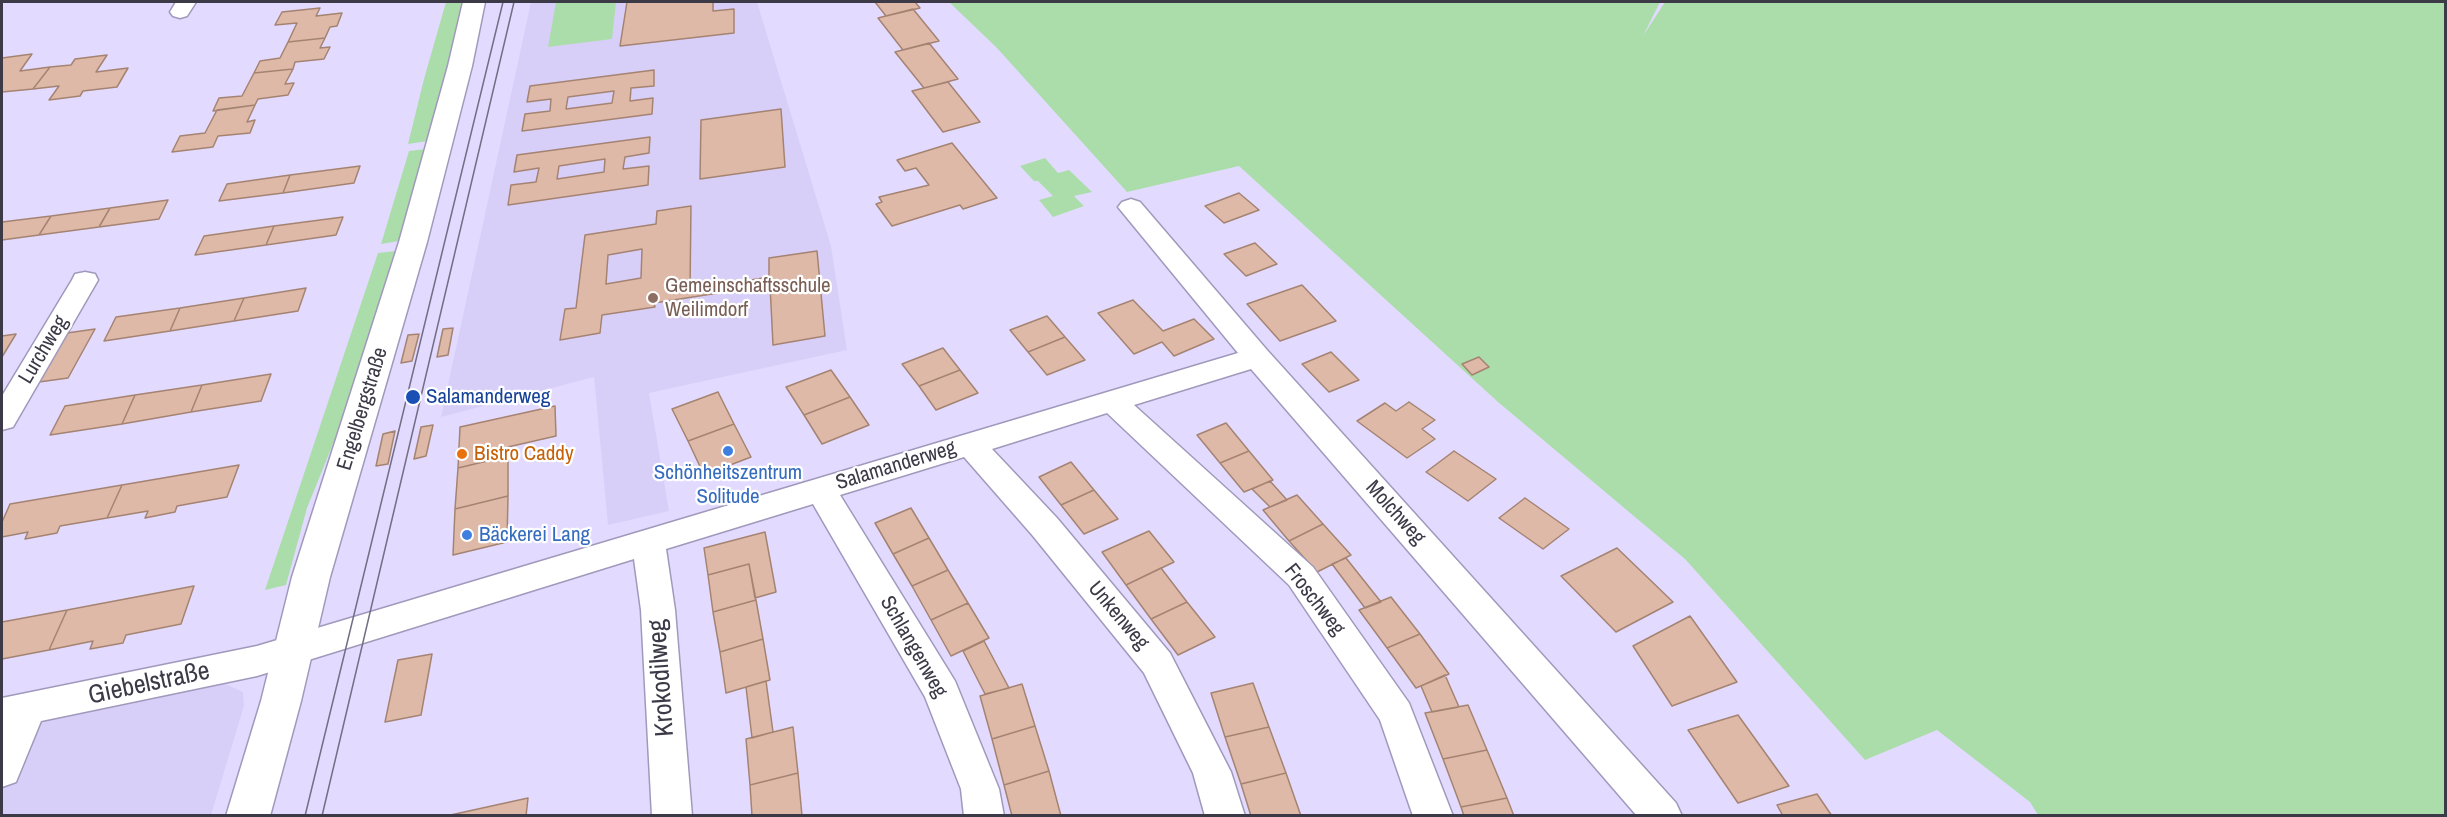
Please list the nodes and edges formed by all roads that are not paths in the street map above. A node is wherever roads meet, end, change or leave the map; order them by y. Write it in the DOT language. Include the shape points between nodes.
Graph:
graph roads {
  1 [pos="474,2"];
  2 [pos="1131,207"];
  3 [pos="85,280"];
  4 [pos="1257,357"];
  5 [pos="1112,401"];
  6 [pos="2,420"];
  7 [pos="970,444"];
  8 [pos="820,489"];
  9 [pos="648,541"];
  10 [pos="294,648"];
  11 [pos="15,711"];
  12 [pos="2,770"];
  13 [pos="248,816"];
  14 [pos="672,816"];
  15 [pos="984,816"];
  16 [pos="1225,816"];
  17 [pos="1433,816"];
  18 [pos="1662,816"];
  1 -- 10 [label="main road, Engelbergstraße" via="413,242 311,577"];
  2 -- 4 [label="street, Molchweg"];
  3 -- 6 [label="street, Lurchweg"];
  4 -- 5 [label="street, Salamanderweg"];
  4 -- 18 [label="street, Molchweg"];
  5 -- 7 [label="street, Salamanderweg"];
  5 -- 17 [label="street, Froschweg" via="1301,576 1396,714"];
  7 -- 8 [label="street, Salamanderweg"];
  7 -- 16 [label="street, Unkenweg" via="1157,663 1212,772"];
  8 -- 9 [label="street, Salamanderweg"];
  8 -- 15 [label="street, Schlangenweg" via="942,692 980,789"];
  9 -- 10 [label="street, Salamanderweg"];
  9 -- 14 [label="street, Krokodilweg" via="658,610"];
  10 -- 11 [label="street, Giebelstraße" via="257,661"];
  10 -- 13 [label="main road, Engelbergstraße"];
  11 -- 12 [label="street"];
}
